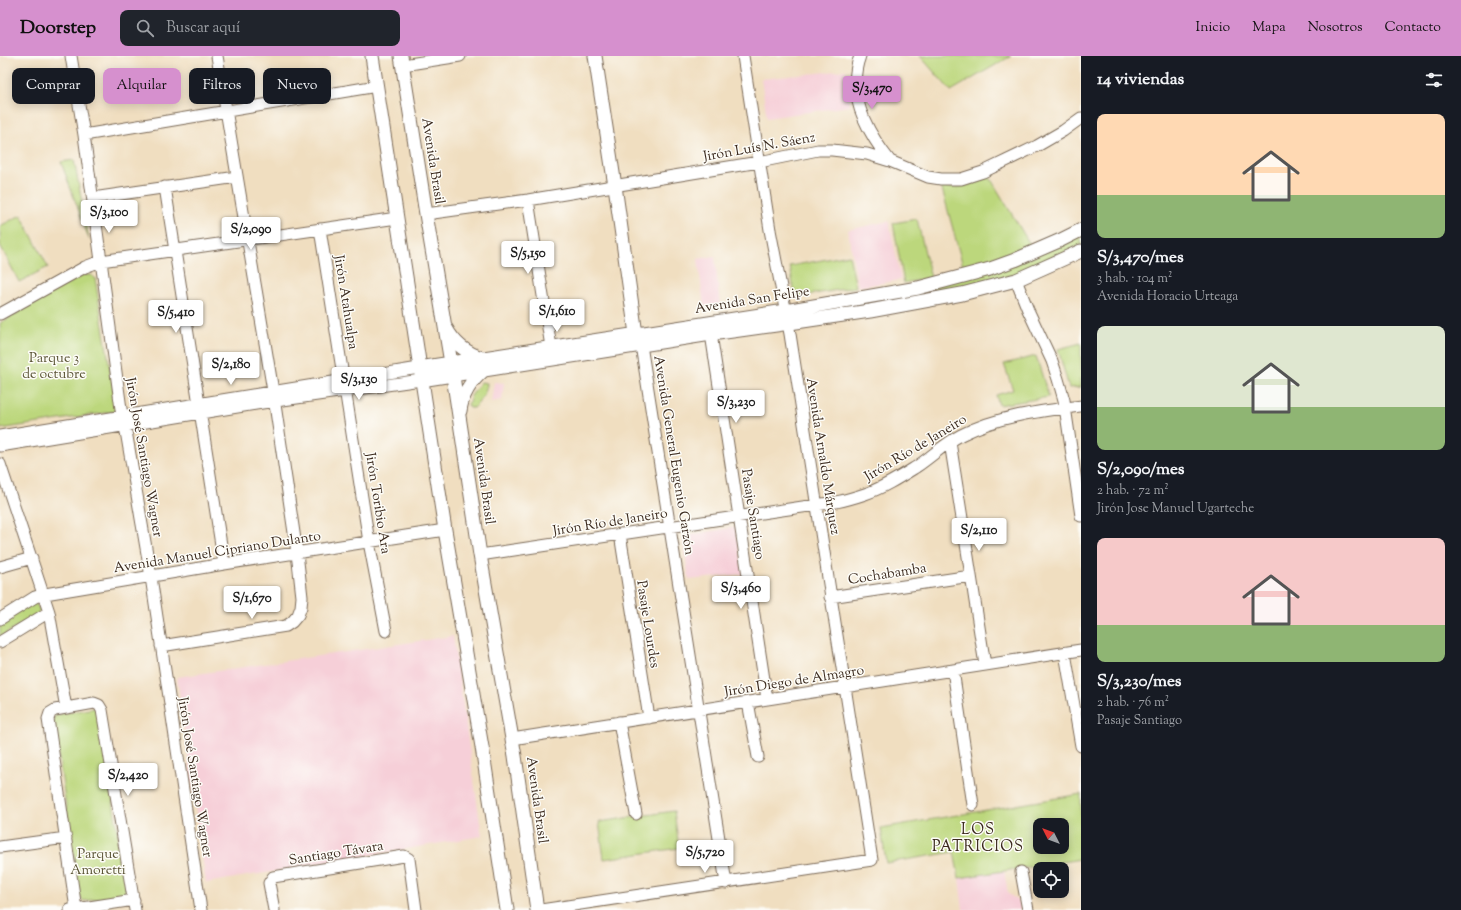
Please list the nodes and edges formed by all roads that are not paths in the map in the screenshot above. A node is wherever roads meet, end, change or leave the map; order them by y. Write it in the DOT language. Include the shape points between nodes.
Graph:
graph roads {
  1 [pos="71,56"];
  2 [pos="217,56"];
  3 [pos="372,56"];
  4 [pos="460,56"];
  5 [pos="595,56"];
  6 [pos="743,56"];
  7 [pos="860,56"];
  8 [pos="402,60"];
  9 [pos="377,86"];
  10 [pos="226,111"];
  11 [pos="1081,118"];
  12 [pos="84,135"];
  13 [pos="890,161"];
  14 [pos="759,162"];
  15 [pos="237,177"];
  16 [pos="615,186"];
  17 [pos="165,187"];
  18 [pos="92,198"];
  19 [pos="528,200"];
  20 [pos="426,214"];
  21 [pos="397,218"];
  22 [pos="320,229"];
  23 [pos="1081,230"];
  24 [pos="247,240"];
  25 [pos="175,250"];
  26 [pos="1081,251"];
  27 [pos="101,261"];
  28 [pos="1016,280"];
  29 [pos="0,314"];
  30 [pos="787,317"];
  31 [pos="444,324"];
  32 [pos="711,334"];
  33 [pos="638,339"];
  34 [pos="551,347"];
  35 [pos="483,364"];
  36 [pos="452,369"];
  37 [pos="420,374"];
  38 [pos="344,380"];
  39 [pos="273,391"];
  40 [pos="346,391"];
  41 [pos="274,402"];
  42 [pos="1081,406"];
  43 [pos="200,408"];
  44 [pos="1064,408"];
  45 [pos="459,418"];
  46 [pos="123,420"];
  47 [pos="0,436"];
  48 [pos="950,442"];
  49 [pos="0,446"];
  50 [pos="0,464"];
  51 [pos="816,506"];
  52 [pos="1081,516"];
  53 [pos="739,517"];
  54 [pos="670,527"];
  55 [pos="445,530"];
  56 [pos="620,534"];
  57 [pos="369,542"];
  58 [pos="297,553"];
  59 [pos="480,555"];
  60 [pos="32,558"];
  61 [pos="224,564"];
  62 [pos="0,567"];
  63 [pos="971,576"];
  64 [pos="150,577"];
  65 [pos="45,594"];
  66 [pos="830,597"];
  67 [pos="49,612"];
  68 [pos="0,619"];
  69 [pos="386,631"];
  70 [pos="0,642"];
  71 [pos="161,646"];
  72 [pos="1081,650"];
  73 [pos="1065,653"];
  74 [pos="986,665"];
  75 [pos="953,670"];
  76 [pos="844,687"];
  77 [pos="767,699"];
  78 [pos="748,702"];
  79 [pos="66,708"];
  80 [pos="699,710"];
  81 [pos="649,718"];
  82 [pos="619,722"];
  83 [pos="512,739"];
  84 [pos="1081,746"];
  85 [pos="758,757"];
  86 [pos="973,805"];
  87 [pos="636,814"];
  88 [pos="66,838"];
  89 [pos="0,847"];
  90 [pos="1021,872"];
  91 [pos="726,883"];
  92 [pos="134,905"];
  93 [pos="73,910"];
  94 [pos="201,910"];
  95 [pos="274,910"];
  96 [pos="416,910"];
  97 [pos="507,910"];
  98 [pos="537,910"];
  99 [pos="541,910"];
  100 [pos="1028,910"];
  1 -- 12 [label="street, Jirón José Santiago Wagner"];
  2 -- 10 [label="street"];
  3 -- 9 [label="main road"];
  4 -- 8 [label="street"];
  5 -- 16 [label="main road, Avenida General Eugenio Garzón"];
  6 -- 14 [label="street, Avenida Arnaldo Márquez"];
  7 -- 13 [label="street" via="855,79 860,111 876,143"];
  8 -- 20 [label="main road, Avenida Brasil"];
  9 -- 10 [label="street"];
  9 -- 21 [label="main road"];
  10 -- 12 [label="street"];
  10 -- 15 [label="street"];
  11 -- 13 [label="street, Jirón Luís N. Sáenz" via="1038,146 983,172 961,179 941,180 928,177"];
  12 -- 18 [label="street, Jirón José Santiago Wagner"];
  13 -- 14 [label="street, Jirón Luís N. Sáenz" via="867,154 818,150"];
  14 -- 16 [label="street, Jirón Luís N. Sáenz"];
  14 -- 30 [label="street, Avenida Arnaldo Márquez"];
  15 -- 17 [label="street"];
  15 -- 24 [label="street"];
  16 -- 19 [label="street, Jirón Luís N. Sáenz"];
  16 -- 33 [label="main road, Avenida General Eugenio Garzón"];
  17 -- 18 [label="street"];
  17 -- 25 [label="street"];
  18 -- 27 [label="street, Jirón José Santiago Wagner"];
  19 -- 20 [label="street, Jirón Luís N. Sáenz"];
  19 -- 34 [label="street"];
  20 -- 31 [label="main road, Avenida Brasil"];
  21 -- 22 [label="street"];
  21 -- 37 [label="main road"];
  22 -- 24 [label="street"];
  22 -- 38 [label="street, Jirón Atahualpa"];
  23 -- 30 [label="main road, Avenida San Felipe" via="1016,260 968,276"];
  24 -- 25 [label="street"];
  24 -- 39 [label="street"];
  25 -- 27 [label="street"];
  25 -- 43 [label="street"];
  26 -- 28 [label="main road, Avenida San Felipe"];
  27 -- 29 [label="street" via="85,267"];
  27 -- 46 [label="street, Jirón José Santiago Wagner"];
  28 -- 30 [label="main road, Avenida San Felipe" via="962,294"];
  28 -- 44 [label="street" via="1052,361"];
  30 -- 32 [label="main road, Avenida San Felipe"];
  30 -- 33 [label="main road, Avenida San Felipe"];
  30 -- 51 [label="street, Avenida Arnaldo Márquez"];
  31 -- 35 [label="main road" via="450,336"];
  31 -- 36 [label="main road, Avenida Brasil"];
  32 -- 33 [label="main road, Avenida San Felipe"];
  32 -- 53 [label="street, Pasaje Santiago"];
  33 -- 34 [label="main road, Avenida San Felipe"];
  33 -- 35 [label="main road, Avenida San Felipe"];
  33 -- 54 [label="street, Avenida General Eugenio Garzón"];
  34 -- 35 [label="main road, Avenida San Felipe"];
  35 -- 36 [label="main road, Avenida San Felipe"];
  35 -- 45 [label="main road" via="466,391 460,406"];
  36 -- 37 [label="main road, Avenida San Felipe"];
  36 -- 45 [label="main road, Avenida Brasil"];
  37 -- 38 [label="street"];
  37 -- 40 [label="street"];
  37 -- 55 [label="main road"];
  38 -- 39 [label="street"];
  38 -- 40 [label="street, Jirón Toribio Ara"];
  39 -- 41 [label="street"];
  39 -- 43 [label="street"];
  40 -- 41 [label="street"];
  40 -- 57 [label="street, Jirón Toribio Ara"];
  41 -- 43 [label="street"];
  41 -- 58 [label="street"];
  42 -- 44 [label="street, Jirón Río de Janeiro"];
  43 -- 46 [label="street"];
  43 -- 61 [label="street"];
  44 -- 48 [label="street, Jirón Río de Janeiro" via="992,422"];
  44 -- 52 [label="street"];
  45 -- 59 [label="main road, Avenida Brasil"];
  46 -- 47 [label="street"];
  46 -- 49 [label="street"];
  46 -- 64 [label="street, Jirón José Santiago Wagner"];
  48 -- 51 [label="street, Jirón Río de Janeiro" via="893,481 866,494"];
  48 -- 63 [label="street"];
  50 -- 60 [label="street"];
  51 -- 53 [label="street, Jirón Río de Janeiro"];
  51 -- 66 [label="street, Avenida Arnaldo Márquez"];
  53 -- 54 [label="street, Jirón Río de Janeiro"];
  53 -- 77 [label="street, Pasaje Santiago"];
  54 -- 56 [label="street, Jirón Río de Janeiro"];
  54 -- 80 [label="street, Avenida General Eugenio Garzón"];
  55 -- 57 [label="street, Avenida Manuel Cipriano Dulanto"];
  55 -- 97 [label="main road"];
  56 -- 59 [label="street, Jirón Río de Janeiro"];
  56 -- 81 [label="street, Pasaje Lourdes"];
  57 -- 58 [label="street, Avenida Manuel Cipriano Dulanto"];
  57 -- 69 [label="street, Jirón Toribio Ara"];
  58 -- 61 [label="street, Avenida Manuel Cipriano Dulanto"];
  58 -- 71 [label="street" via="302,607 292,622 279,628"];
  59 -- 83 [label="main road, Avenida Brasil"];
  60 -- 62 [label="street"];
  60 -- 65 [label="street"];
  61 -- 64 [label="street, Avenida Manuel Cipriano Dulanto"];
  63 -- 66 [label="street, Cochabamba"];
  63 -- 74 [label="street"];
  64 -- 65 [label="street, Avenida Manuel Cipriano Dulanto"];
  64 -- 71 [label="street, Jirón José Santiago Wagner"];
  65 -- 67 [label="street"];
  65 -- 68 [label="street, Avenida Manuel Cipriano Dulanto" via="35,597"];
  66 -- 76 [label="street, Avenida Arnaldo Márquez"];
  67 -- 70 [label="street"];
  67 -- 79 [label="street"];
  71 -- 94 [label="street, Jirón José Santiago Wagner"];
  72 -- 73 [label="street, Jirón Diego de Almagro"];
  73 -- 74 [label="street, Jirón Diego de Almagro"];
  73 -- 84 [label="street"];
  74 -- 75 [label="street, Jirón Diego de Almagro"];
  75 -- 76 [label="street, Jirón Diego de Almagro"];
  75 -- 86 [label="street"];
  76 -- 77 [label="street, Jirón Diego de Almagro"];
  76 -- 91 [label="street, Avenida Arnaldo Márquez" via="872,860"];
  77 -- 78 [label="street, Jirón Diego de Almagro"];
  78 -- 80 [label="street, Jirón Diego de Almagro"];
  78 -- 85 [label="street"];
  79 -- 88 [label="street" via="54,710 48,719"];
  79 -- 92 [label="street" via="94,703 102,710"];
  80 -- 81 [label="street, Jirón Diego de Almagro"];
  80 -- 91 [label="street, Avenida General Eugenio Garzón"];
  81 -- 82 [label="street, Jirón Diego de Almagro"];
  82 -- 83 [label="street, Jirón Diego de Almagro"];
  82 -- 87 [label="street"];
  83 -- 98 [label="main road, Avenida Brasil"];
  88 -- 89 [label="street"];
  88 -- 93 [label="street"];
  90 -- 100 [label="street"];
  91 -- 99 [label="street"];
  92 -- 93 [label="street"];
  95 -- 96 [label="street, Santiago Távara" via="270,883 273,877 404,856 409,859"];
}
